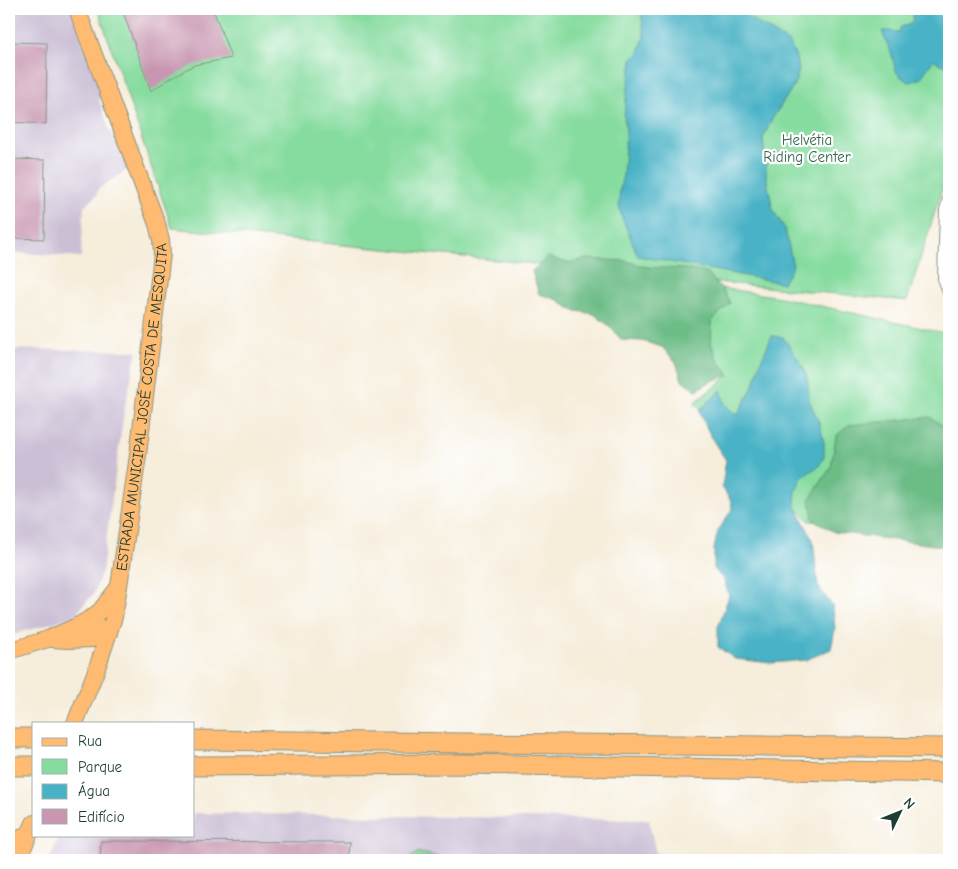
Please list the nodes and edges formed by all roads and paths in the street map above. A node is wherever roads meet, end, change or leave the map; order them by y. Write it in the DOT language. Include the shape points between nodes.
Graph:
graph roads {
  1 [pos="77,9"];
  2 [pos="949,200"];
  3 [pos="949,292"];
  4 [pos="119,586"];
  5 [pos="77,626"];
  6 [pos="109,632"];
  7 [pos="48,639"];
  8 [pos="67,640"];
  9 [pos="9,651"];
  10 [pos="96,671"];
  11 [pos="75,722"];
  12 [pos="9,738"];
  13 [pos="32,738"];
  14 [pos="195,740"];
  15 [pos="949,748"];
  16 [pos="9,766"];
  17 [pos="32,766"];
  18 [pos="195,766"];
  19 [pos="949,773"];
  20 [pos="32,828"];
  21 [pos="9,846"];
  22 [pos="18,860"];
  1 -- 4 [label="main road, ESTRADA MUNICIPAL JOSÉ COSTA DE MESQUITA" via="161,240 138,456"];
  2 -- 3 [label="street" via="944,278"];
  4 -- 5 [label="main road" via="100,611"];
  4 -- 6 [label="main road, ESTRADA MUNICIPAL JOSÉ COSTA DE MESQUITA"];
  5 -- 6 [label="main road" via="96,626"];
  5 -- 7 [label="main road"];
  6 -- 8 [label="main road" via="94,639"];
  6 -- 10 [label="main road, ESTRADA MUNICIPAL JOSÉ COSTA DE MESQUITA"];
  7 -- 8 [label="main road"];
  7 -- 9 [label="main road"];
  8 -- 10 [label="main road" via="85,648"];
  10 -- 11 [label="main road, ESTRADA MUNICIPAL JOSÉ COSTA DE MESQUITA"];
  12 -- 13 [label="highway"];
  14 -- 15 [label="highway"];
  16 -- 17 [label="highway"];
  18 -- 19 [label="highway" via="468,764"];
  20 -- 21 [label="main road"];
  20 -- 22 [label="main road"];
}
